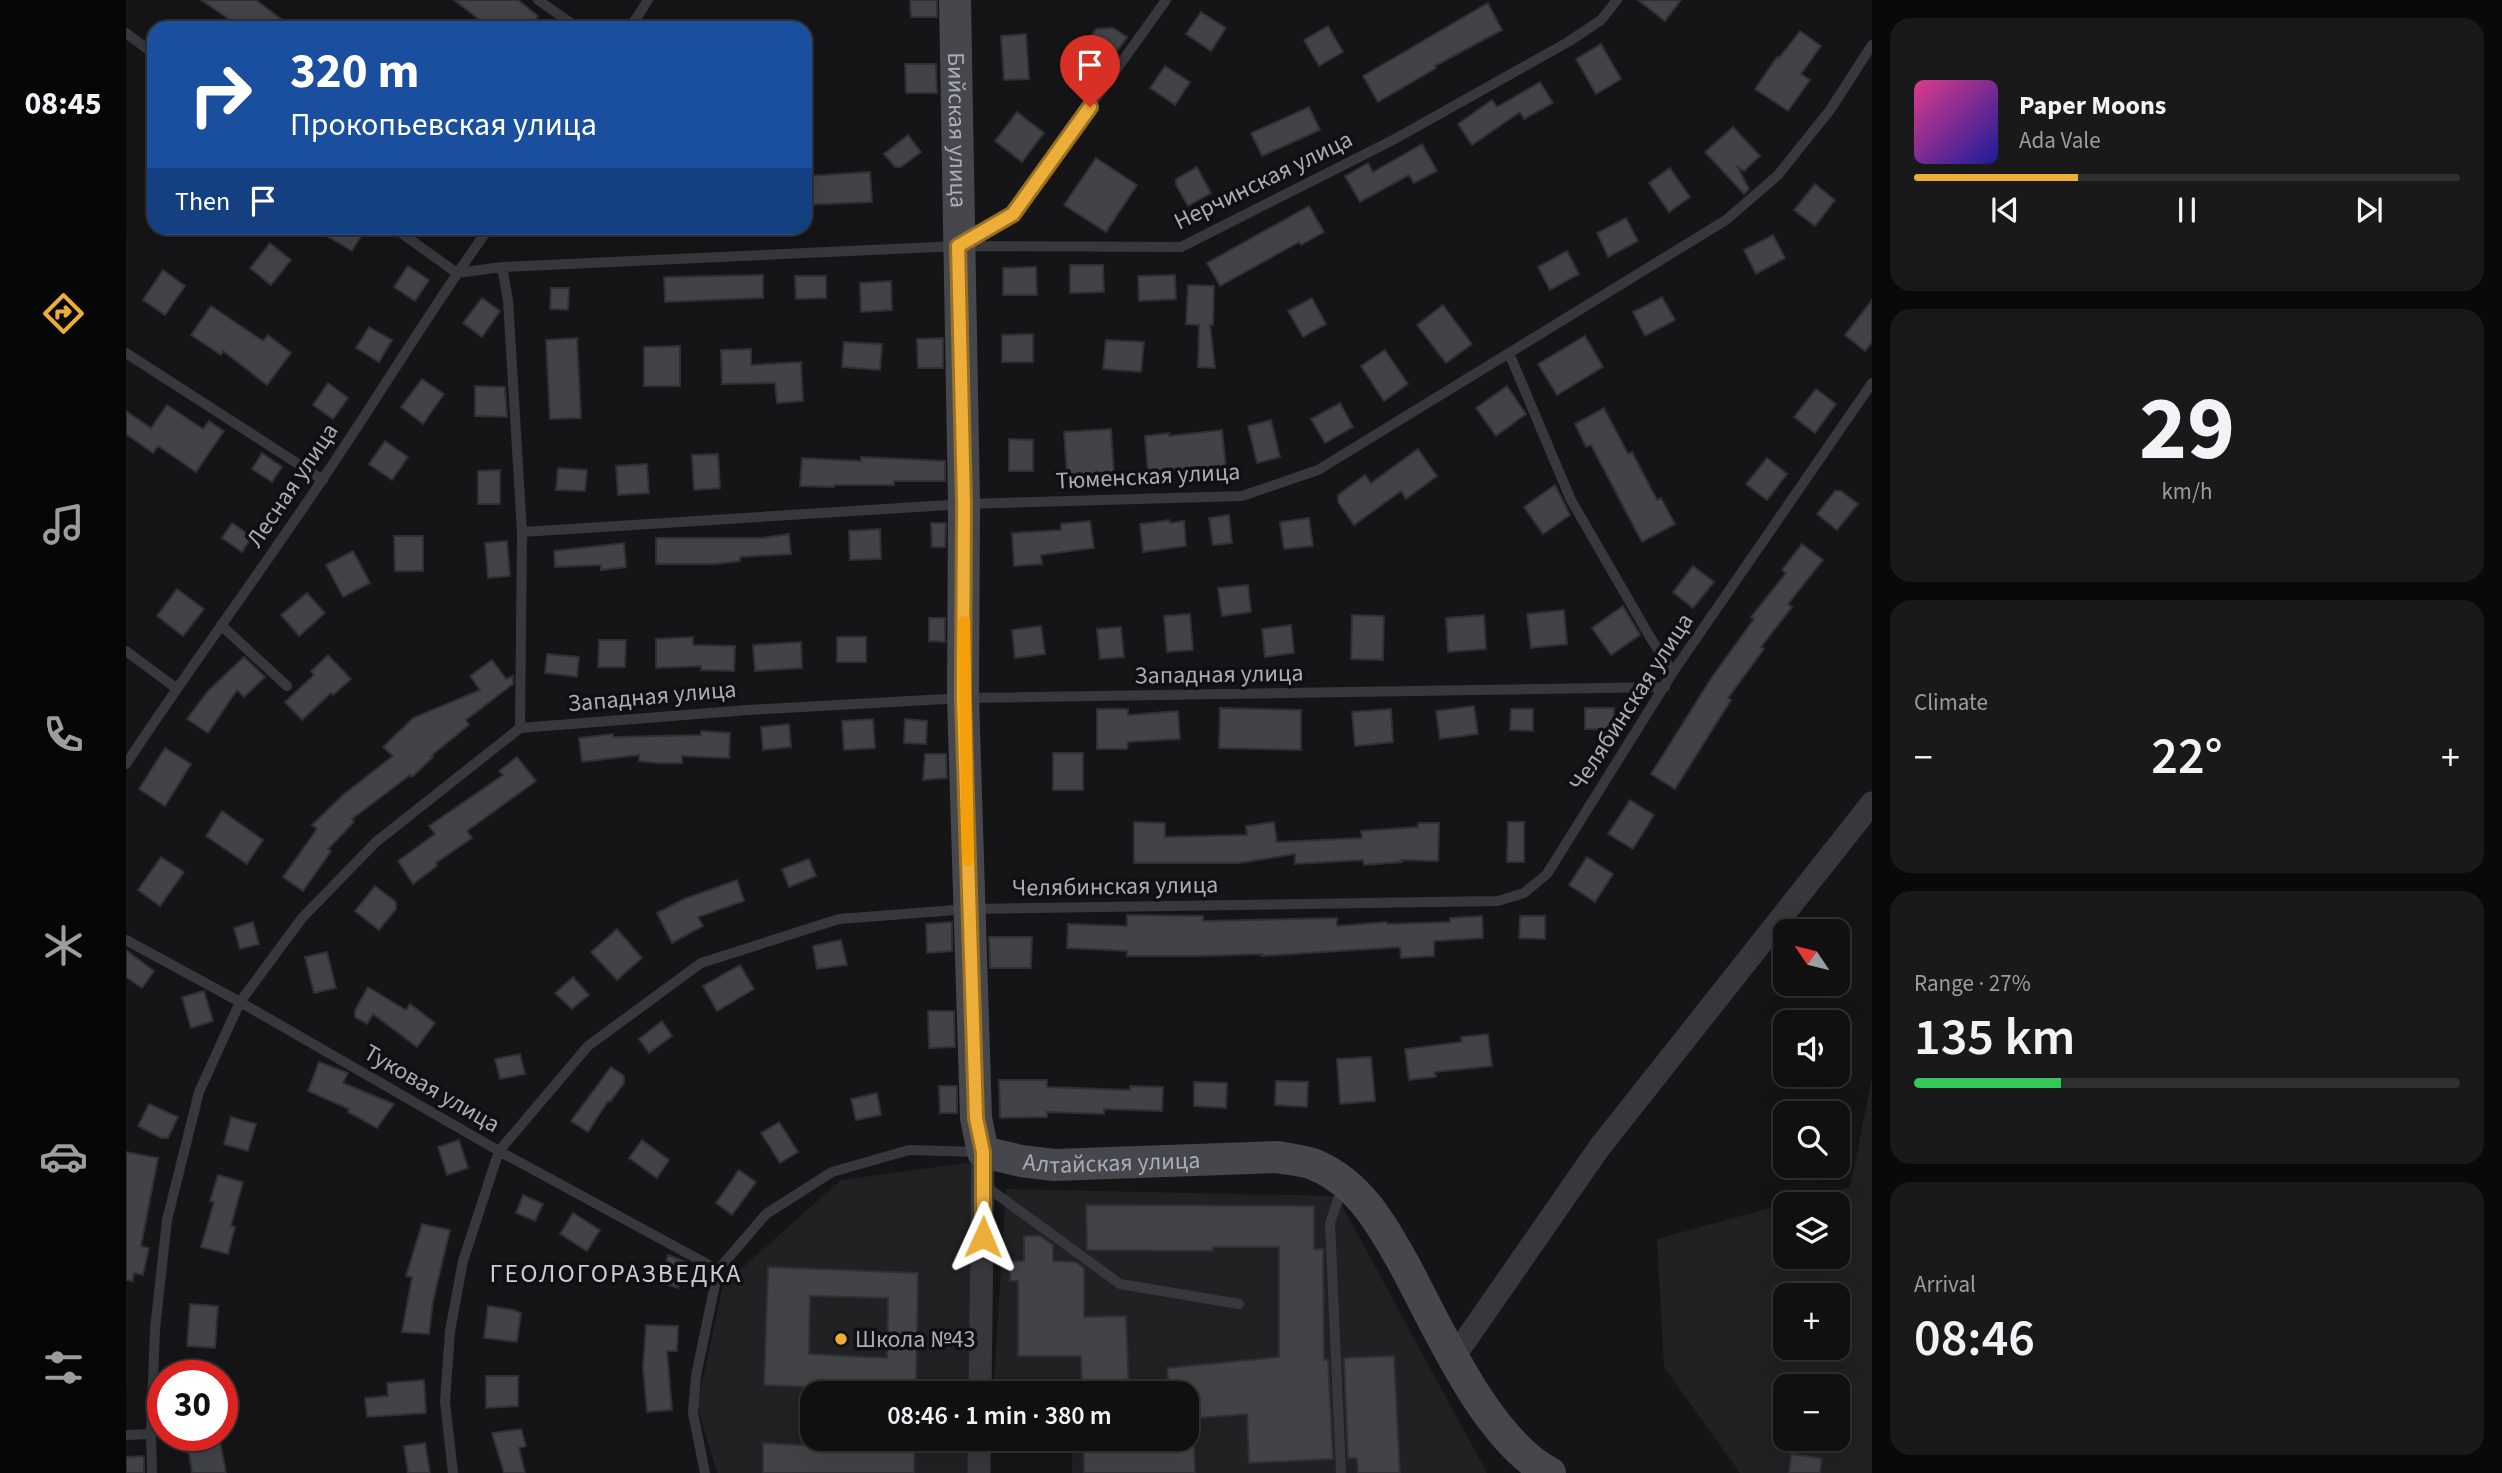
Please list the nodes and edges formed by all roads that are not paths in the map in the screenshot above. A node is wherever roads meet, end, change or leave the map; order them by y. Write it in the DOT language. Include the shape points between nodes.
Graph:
graph roads {
  1 [pos="538,0"];
  2 [pos="649,0"];
  3 [pos="955,0"];
  4 [pos="1166,0"];
  5 [pos="1617,0"];
  6 [pos="568,21"];
  7 [pos="635,21"];
  8 [pos="126,33"];
  9 [pos="1872,45"];
  10 [pos="147,49"];
  11 [pos="404,235"];
  12 [pos="484,235"];
  13 [pos="958,246"];
  14 [pos="502,267"];
  15 [pos="457,273"];
  16 [pos="126,353"];
  17 [pos="1509,354"];
  18 [pos="1872,383"];
  19 [pos="323,480"];
  20 [pos="964,504"];
  21 [pos="522,532"];
  22 [pos="222,625"];
  23 [pos="126,651"];
  24 [pos="1673,672"];
  25 [pos="287,686"];
  26 [pos="1665,687"];
  27 [pos="176,688"];
  28 [pos="963,698"];
  29 [pos="520,728"];
  30 [pos="126,764"];
  31 [pos="1872,803"];
  32 [pos="969,909"];
  33 [pos="126,940"];
  34 [pos="240,1002"];
  35 [pos="499,1151"];
  36 [pos="983,1152"];
  37 [pos="1345,1182"];
  38 [pos="984,1185"];
  39 [pos="718,1270"];
  40 [pos="1239,1304"];
  41 [pos="1454,1357"];
  42 [pos="154,1360"];
  43 [pos="980,1381"];
  44 [pos="147,1434"];
  45 [pos="126,1435"];
  46 [pos="151,1451"];
  47 [pos="979,1451"];
  48 [pos="152,1473"];
  49 [pos="453,1473"];
  50 [pos="705,1473"];
  51 [pos="979,1473"];
  52 [pos="1342,1473"];
  53 [pos="1550,1473"];
  1 -- 6 [label="lane"];
  2 -- 7 [label="lane"];
  3 -- 13 [label="street, Бийская улица"];
  4 -- 13 [label="lane" via="1013,214"];
  5 -- 13 [label="lane, Нерчинская улица" via="1601,20 1568,42 1393,140 1181,247"];
  8 -- 10 [label="lane"];
  9 -- 17 [label="lane, Тюменская улица" via="1830,110 1778,175 1726,220"];
  11 -- 15 [label="lane"];
  12 -- 15 [label="lane, Лесная улица"];
  13 -- 14 [label="lane, Нерчинская улица"];
  13 -- 20 [label="street, Бийская улица"];
  14 -- 15 [label="lane, Нерчинская улица"];
  14 -- 21 [label="lane"];
  15 -- 19 [label="lane, Лесная улица"];
  16 -- 19 [label="lane"];
  17 -- 20 [label="lane, Тюменская улица" via="1318,470 1242,496"];
  17 -- 24 [label="lane" via="1571,500"];
  18 -- 24 [label="lane, Челябинская улица"];
  19 -- 22 [label="lane, Лесная улица"];
  20 -- 21 [label="lane, Тюменская улица"];
  20 -- 28 [label="street, Бийская улица"];
  21 -- 29 [label="lane"];
  22 -- 25 [label="lane"];
  22 -- 27 [label="lane, Лесная улица"];
  23 -- 27 [label="lane"];
  24 -- 26 [label="lane, Челябинская улица"];
  26 -- 28 [label="lane, Западная улица"];
  26 -- 32 [label="lane, Челябинская улица" via="1547,873 1524,893 1498,901"];
  27 -- 30 [label="lane, Лесная улица"];
  28 -- 29 [label="lane, Западная улица"];
  28 -- 32 [label="street, Бийская улица"];
  29 -- 34 [label="lane" via="376,842 302,918"];
  31 -- 41 [label="street" via="1599,1148"];
  32 -- 35 [label="lane, Челябинская улица" via="839,919 701,963 587,1046"];
  32 -- 36 [label="street, Бийская улица" via="976,1118"];
  33 -- 34 [label="lane, Туковая улица"];
  34 -- 35 [label="lane, Туковая улица"];
  34 -- 42 [label="lane" via="200,1092 167,1220"];
  35 -- 39 [label="lane, Туковая улица"];
  35 -- 49 [label="lane, Челябинская улица" via="463,1261 450,1331 444,1402"];
  36 -- 37 [label="street, Алтайская улица" via="1054,1165 1278,1157 1314,1164"];
  36 -- 38 [label="street, Бийская улица"];
  36 -- 39 [label="lane, Алтайская улица" via="909,1150 832,1172 766,1214"];
  37 -- 41 [label="street, Алтайская улица" via="1387,1233"];
  37 -- 52 [label="lane" via="1329,1223"];
  38 -- 40 [label="lane" via="1120,1284"];
  38 -- 43 [label="street, Бийская улица"];
  39 -- 50 [label="lane, Алтайская улица" via="693,1413"];
  41 -- 53 [label="street, Алтайская улица" via="1488,1414 1514,1446"];
  44 -- 45 [label="lane"];
  46 -- 48 [label="lane"];
  47 -- 51 [label="street"];
}
